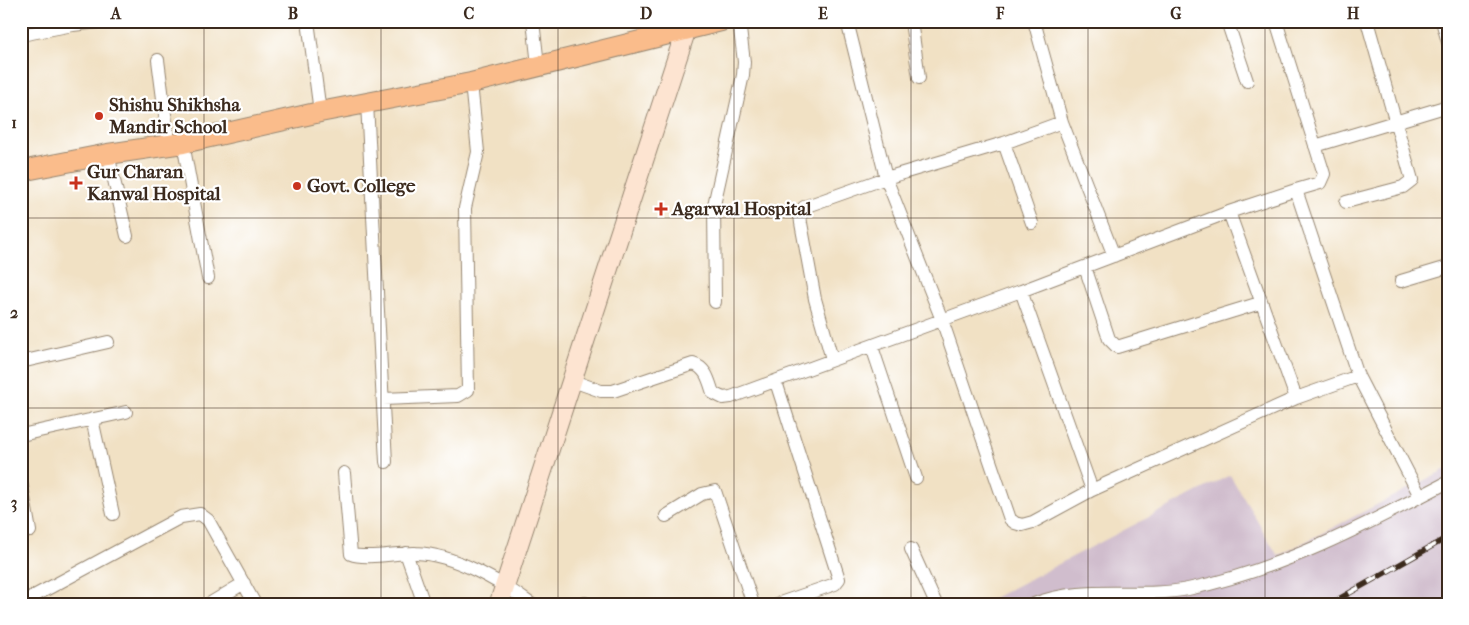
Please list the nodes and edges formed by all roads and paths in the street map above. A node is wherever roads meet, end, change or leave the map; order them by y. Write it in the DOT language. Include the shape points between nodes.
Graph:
graph roads {
  1 [pos="108,21"];
  2 [pos="308,21"];
  3 [pos="533,21"];
  4 [pos="721,21"];
  5 [pos="739,21"];
  6 [pos="847,21"];
  7 [pos="910,21"];
  8 [pos="1034,21"];
  9 [pos="1227,21"];
  10 [pos="1276,21"];
  11 [pos="1367,21"];
  12 [pos="1442,21"];
  13 [pos="688,26"];
  14 [pos="21,35"];
  15 [pos="1448,42"];
  16 [pos="158,60"];
  17 [pos="538,65"];
  18 [pos="919,78"];
  19 [pos="1247,81"];
  20 [pos="471,83"];
  21 [pos="367,103"];
  22 [pos="1448,106"];
  23 [pos="320,112"];
  24 [pos="1396,121"];
  25 [pos="1062,122"];
  26 [pos="1004,143"];
  27 [pos="176,144"];
  28 [pos="1315,146"];
  29 [pos="108,154"];
  30 [pos="21,171"];
  31 [pos="886,178"];
  32 [pos="1296,190"];
  33 [pos="1346,202"];
  34 [pos="1229,212"];
  35 [pos="1032,223"];
  36 [pos="127,236"];
  37 [pos="1114,256"];
  38 [pos="1448,266"];
  39 [pos="1085,267"];
  40 [pos="208,278"];
  41 [pos="1401,281"];
  42 [pos="1021,291"];
  43 [pos="715,302"];
  44 [pos="1260,303"];
  45 [pos="942,320"];
  46 [pos="108,342"];
  47 [pos="872,347"];
  48 [pos="832,359"];
  49 [pos="21,362"];
  50 [pos="1358,376"];
  51 [pos="574,382"];
  52 [pos="776,382"];
  53 [pos="1296,398"];
  54 [pos="383,399"];
  55 [pos="126,412"];
  56 [pos="92,419"];
  57 [pos="21,435"];
  58 [pos="386,462"];
  59 [pos="344,473"];
  60 [pos="916,478"];
  61 [pos="21,481"];
  62 [pos="1448,482"];
  63 [pos="1092,490"];
  64 [pos="1420,496"];
  65 [pos="112,514"];
  66 [pos="666,516"];
  67 [pos="30,531"];
  68 [pos="911,549"];
  69 [pos="406,553"];
  70 [pos="244,583"];
  71 [pos="506,586"];
  72 [pos="1127,593"];
  73 [pos="26,602"];
  74 [pos="209,604"];
  75 [pos="255,604"];
  76 [pos="424,604"];
  77 [pos="499,604"];
  78 [pos="531,604"];
  79 [pos="753,604"];
  80 [pos="777,604"];
  81 [pos="936,604"];
  82 [pos="1034,604"];
  83 [pos="1108,604"];
  1 -- 14 [label="street"];
  2 -- 23 [label="street"];
  3 -- 17 [label="street"];
  4 -- 13 [label="main road"];
  5 -- 43 [label="street" via="743,76 714,205"];
  6 -- 31 [label="street"];
  7 -- 18 [label="street"];
  8 -- 25 [label="street"];
  9 -- 19 [label="street"];
  10 -- 28 [label="street"];
  11 -- 24 [label="street"];
  12 -- 15 [label="street"];
  13 -- 17 [label="main road"];
  13 -- 51 [label="main road"];
  16 -- 27 [label="street"];
  17 -- 20 [label="main road"];
  20 -- 21 [label="main road"];
  20 -- 54 [label="street" via="478,152 466,208 468,390 458,396"];
  21 -- 23 [label="main road"];
  21 -- 54 [label="street"];
  22 -- 24 [label="street"];
  23 -- 27 [label="main road"];
  24 -- 28 [label="street"];
  24 -- 33 [label="street" via="1412,180 1409,184"];
  25 -- 26 [label="street"];
  25 -- 37 [label="street"];
  26 -- 31 [label="street"];
  26 -- 35 [label="street"];
  27 -- 29 [label="main road"];
  27 -- 40 [label="street"];
  28 -- 32 [label="street" via="1324,178 1320,183"];
  29 -- 30 [label="main road"];
  29 -- 36 [label="street"];
  31 -- 45 [label="street"];
  31 -- 48 [label="street" via="810,204 800,214 815,299"];
  32 -- 34 [label="street"];
  32 -- 50 [label="street"];
  34 -- 37 [label="street"];
  34 -- 44 [label="street"];
  37 -- 39 [label="street"];
  38 -- 41 [label="street"];
  39 -- 42 [label="street"];
  39 -- 44 [label="street" via="1109,339 1117,347"];
  42 -- 45 [label="street"];
  42 -- 63 [label="street"];
  44 -- 53 [label="street"];
  45 -- 47 [label="street"];
  45 -- 63 [label="street" via="1010,519 1022,525 1033,522"];
  46 -- 49 [label="street"];
  47 -- 48 [label="street"];
  47 -- 60 [label="street"];
  48 -- 52 [label="street"];
  50 -- 53 [label="street"];
  50 -- 64 [label="street"];
  51 -- 52 [label="street" via="601,391 613,391 694,364 706,373 713,393 718,397 731,397"];
  51 -- 71 [label="main road"];
  52 -- 80 [label="street" via="839,579 835,584"];
  53 -- 63 [label="street"];
  54 -- 58 [label="street"];
  55 -- 56 [label="street"];
  56 -- 57 [label="street"];
  56 -- 65 [label="street"];
  59 -- 69 [label="street" via="351,554"];
  61 -- 67 [label="street"];
  62 -- 64 [label="street"];
  64 -- 72 [label="street" via="1352,531 1258,568 1188,589"];
  66 -- 79 [label="street" via="702,494 715,491"];
  68 -- 81 [label="street"];
  69 -- 71 [label="street" via="446,558"];
  69 -- 76 [label="street"];
  70 -- 73 [label="street" via="208,520 200,514 191,514"];
  70 -- 74 [label="street"];
  70 -- 75 [label="street"];
  71 -- 77 [label="main road"];
  71 -- 78 [label="street"];
  72 -- 82 [label="street" via="1069,594"];
  72 -- 83 [label="lane"];
}
